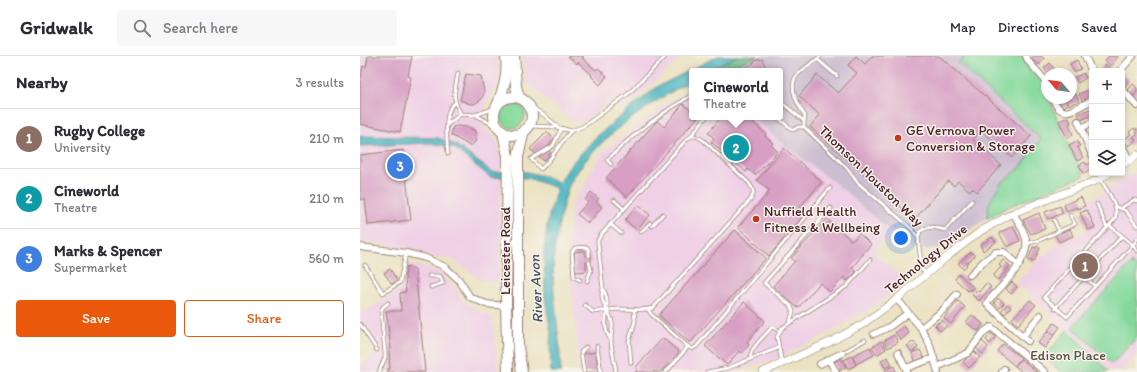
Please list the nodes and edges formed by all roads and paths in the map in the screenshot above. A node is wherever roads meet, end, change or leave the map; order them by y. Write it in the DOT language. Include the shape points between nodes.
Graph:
graph roads {
  1 [pos="506,56"];
  2 [pos="514,56"];
  3 [pos="666,56"];
  4 [pos="821,56"];
  5 [pos="1026,56"];
  6 [pos="1085,56"];
  7 [pos="1133,56"];
  8 [pos="817,59"];
  9 [pos="1090,68"];
  10 [pos="1123,68"];
  11 [pos="458,73"];
  12 [pos="1041,73"];
  13 [pos="836,76"];
  14 [pos="1125,92"];
  15 [pos="689,97"];
  16 [pos="519,98"];
  17 [pos="1089,101"];
  18 [pos="455,103"];
  19 [pos="528,104"];
  20 [pos="783,104"];
  21 [pos="1055,104"];
  22 [pos="1137,106"];
  23 [pos="496,107"];
  24 [pos="461,114"];
  25 [pos="475,114"];
  26 [pos="704,120"];
  27 [pos="781,120"];
  28 [pos="804,121"];
  29 [pos="1078,121"];
  30 [pos="448,124"];
  31 [pos="1089,124"];
  32 [pos="557,127"];
  33 [pos="804,127"];
  34 [pos="526,128"];
  35 [pos="1081,128"];
  36 [pos="561,129"];
  37 [pos="501,130"];
  38 [pos="571,130"];
  39 [pos="691,136"];
  40 [pos="1089,147"];
  41 [pos="1125,152"];
  42 [pos="448,154"];
  43 [pos="1137,156"];
  44 [pos="1130,161"];
  45 [pos="610,164"];
  46 [pos="1125,164"];
  47 [pos="1104,176"];
  48 [pos="1100,178"];
  49 [pos="830,188"];
  50 [pos="614,200"];
  51 [pos="972,201"];
  52 [pos="1137,201"];
  53 [pos="1097,204"];
  54 [pos="1115,206"];
  55 [pos="831,208"];
  56 [pos="1121,208"];
  57 [pos="624,209"];
  58 [pos="663,214"];
  59 [pos="1013,214"];
  60 [pos="1070,215"];
  61 [pos="1054,220"];
  62 [pos="610,224"];
  63 [pos="1137,226"];
  64 [pos="1108,227"];
  65 [pos="1059,231"];
  66 [pos="641,232"];
  67 [pos="621,233"];
  68 [pos="1122,236"];
  69 [pos="918,238"];
  70 [pos="1137,239"];
  71 [pos="1026,244"];
  72 [pos="1133,245"];
  73 [pos="360,248"];
  74 [pos="1137,251"];
  75 [pos="406,253"];
  76 [pos="589,256"];
  77 [pos="870,260"];
  78 [pos="589,262"];
  79 [pos="365,265"];
  80 [pos="1019,265"];
  81 [pos="1072,266"];
  82 [pos="928,274"];
  83 [pos="970,275"];
  84 [pos="429,276"];
  85 [pos="1084,277"];
  86 [pos="580,280"];
  87 [pos="587,281"];
  88 [pos="1095,286"];
  89 [pos="431,287"];
  90 [pos="957,294"];
  91 [pos="945,296"];
  92 [pos="897,299"];
  93 [pos="951,301"];
  94 [pos="388,303"];
  95 [pos="506,306"];
  96 [pos="585,306"];
  97 [pos="1056,308"];
  98 [pos="648,309"];
  99 [pos="607,310"];
  100 [pos="634,310"];
  101 [pos="908,313"];
  102 [pos="1040,315"];
  103 [pos="790,322"];
  104 [pos="360,324"];
  105 [pos="920,328"];
  106 [pos="780,330"];
  107 [pos="874,334"];
  108 [pos="1023,336"];
  109 [pos="611,340"];
  110 [pos="865,340"];
  111 [pos="1028,341"];
  112 [pos="686,345"];
  113 [pos="597,346"];
  114 [pos="518,347"];
  115 [pos="586,347"];
  116 [pos="778,348"];
  117 [pos="377,350"];
  118 [pos="842,353"];
  119 [pos="898,353"];
  120 [pos="934,358"];
  121 [pos="750,359"];
  122 [pos="829,360"];
  123 [pos="631,362"];
  124 [pos="820,364"];
  125 [pos="782,365"];
  126 [pos="907,370"];
  127 [pos="938,370"];
  128 [pos="379,372"];
  129 [pos="508,372"];
  130 [pos="516,372"];
  131 [pos="522,372"];
  132 [pos="584,372"];
  133 [pos="600,372"];
  134 [pos="616,372"];
  135 [pos="666,372"];
  136 [pos="707,372"];
  137 [pos="763,372"];
  138 [pos="836,372"];
  139 [pos="1045,372"];
  1 -- 23 [label="highway" via="504,88"];
  2 -- 16 [label="highway"];
  3 -- 38 [label="lane" via="623,98 584,126"];
  4 -- 8 [label="lane, Thomson Houston Way"];
  5 -- 12 [label="street"];
  6 -- 9 [label="street"];
  7 -- 10 [label="street"];
  8 -- 13 [label="lane"];
  8 -- 28 [label="lane, Thomson Houston Way" via="795,78 793,89 800,109 806,116"];
  11 -- 18 [label="lane"];
  14 -- 22 [label="street"];
  15 -- 45 [label="lane" via="664,112 624,143 607,160"];
  16 -- 19 [label="highway"];
  16 -- 23 [label="highway" via="509,97"];
  17 -- 21 [label="street" via="1066,112 1060,111"];
  18 -- 24 [label="lane"];
  18 -- 30 [label="lane" via="447,114"];
  19 -- 32 [label="lane"];
  19 -- 34 [label="highway" via="532,113"];
  20 -- 28 [label="lane"];
  23 -- 25 [label="lane"];
  23 -- 37 [label="highway" via="494,116"];
  24 -- 25 [label="lane"];
  24 -- 30 [label="lane"];
  25 -- 37 [label="lane"];
  26 -- 39 [label="lane"];
  27 -- 33 [label="lane" via="794,130"];
  28 -- 33 [label="lane, Thomson Houston Way"];
  29 -- 35 [label="street"];
  30 -- 42 [label="lane"];
  31 -- 35 [label="street"];
  32 -- 34 [label="lane"];
  32 -- 36 [label="lane"];
  33 -- 69 [label="lane, Thomson Houston Way" via="847,168 858,183 912,229"];
  34 -- 37 [label="highway" via="517,134"];
  34 -- 114 [label="highway, Leicester Road" via="518,157"];
  35 -- 40 [label="street"];
  36 -- 38 [label="lane"];
  36 -- 38 [label="lane" via="553,146 531,159 541,169"];
  37 -- 95 [label="highway, Leicester Road" via="508,156"];
  39 -- 57 [label="lane"];
  39 -- 98 [label="lane" via="697,136 734,169 749,183 754,194 663,298"];
  41 -- 44 [label="street"];
  43 -- 44 [label="street"];
  44 -- 46 [label="street"];
  47 -- 48 [label="street, Technology Drive"];
  48 -- 54 [label="lane"];
  48 -- 59 [label="street, Technology Drive"];
  49 -- 112 [label="lane" via="696,347 692,349"];
  50 -- 57 [label="lane"];
  51 -- 69 [label="lane" via="945,230 927,228 920,231"];
  52 -- 56 [label="lane" via="1134,200"];
  53 -- 64 [label="lane"];
  54 -- 56 [label="lane"];
  54 -- 64 [label="lane" via="1117,214"];
  55 -- 103 [label="lane" via="764,283 791,306 793,312"];
  56 -- 63 [label="lane"];
  57 -- 62 [label="lane"];
  58 -- 66 [label="lane"];
  59 -- 71 [label="street" via="1024,233"];
  59 -- 82 [label="street, Technology Drive" via="981,232"];
  60 -- 65 [label="lane" via="1075,224"];
  61 -- 65 [label="lane"];
  62 -- 67 [label="lane"];
  62 -- 99 [label="lane" via="598,240 602,294"];
  64 -- 68 [label="lane"];
  64 -- 81 [label="lane"];
  65 -- 71 [label="lane"];
  68 -- 72 [label="lane"];
  68 -- 85 [label="lane"];
  69 -- 82 [label="lane, Thomson Houston Way" via="922,270"];
  70 -- 72 [label="lane"];
  71 -- 80 [label="street" via="1026,251"];
  72 -- 74 [label="lane"];
  72 -- 88 [label="lane"];
  73 -- 75 [label="street"];
  75 -- 79 [label="lane" via="400,282 383,293"];
  75 -- 95 [label="street" via="426,258 445,267 459,280 470,297 486,304"];
  76 -- 86 [label="lane" via="587,247 575,248 572,252 574,276"];
  77 -- 103 [label="lane" via="847,286"];
  78 -- 87 [label="lane" via="591,270"];
  80 -- 83 [label="street" via="1004,252 996,252"];
  80 -- 108 [label="street" via="987,304"];
  81 -- 85 [label="lane"];
  81 -- 97 [label="lane" via="1044,297"];
  82 -- 92 [label="street, Technology Drive"];
  84 -- 89 [label="lane" via="440,276 443,283"];
  85 -- 88 [label="lane"];
  85 -- 97 [label="lane"];
  88 -- 97 [label="lane" via="1067,318"];
  90 -- 93 [label="street"];
  91 -- 93 [label="street"];
  92 -- 101 [label="street"];
  92 -- 125 [label="street, Technology Drive" via="863,324"];
  93 -- 105 [label="street"];
  94 -- 128 [label="lane" via="381,311 385,358"];
  95 -- 129 [label="highway, Leicester Road"];
  96 -- 99 [label="lane" via="593,312"];
  98 -- 100 [label="lane"];
  98 -- 112 [label="lane"];
  99 -- 100 [label="lane"];
  99 -- 109 [label="lane" via="612,320"];
  99 -- 109 [label="lane" via="605,319"];
  100 -- 123 [label="lane" via="635,321 629,341"];
  101 -- 105 [label="street"];
  101 -- 107 [label="street"];
  102 -- 108 [label="street"];
  103 -- 106 [label="lane"];
  104 -- 117 [label="lane"];
  105 -- 120 [label="street"];
  106 -- 116 [label="lane" via="777,337"];
  106 -- 121 [label="lane" via="772,327 752,350"];
  108 -- 111 [label="street"];
  109 -- 134 [label="lane"];
  110 -- 118 [label="lane"];
  112 -- 135 [label="lane" via="687,348"];
  113 -- 133 [label="lane"];
  114 -- 130 [label="highway"];
  114 -- 131 [label="highway, Leicester Road"];
  115 -- 132 [label="lane" via="581,352"];
  116 -- 121 [label="lane"];
  116 -- 125 [label="lane"];
  118 -- 122 [label="street"];
  119 -- 126 [label="street"];
  120 -- 126 [label="street"];
  120 -- 127 [label="street"];
  121 -- 136 [label="lane" via="728,368"];
  122 -- 124 [label="street"];
  122 -- 138 [label="street"];
  125 -- 137 [label="street, Technology Drive"];
  127 -- 139 [label="street" via="968,353 991,327"];
}
